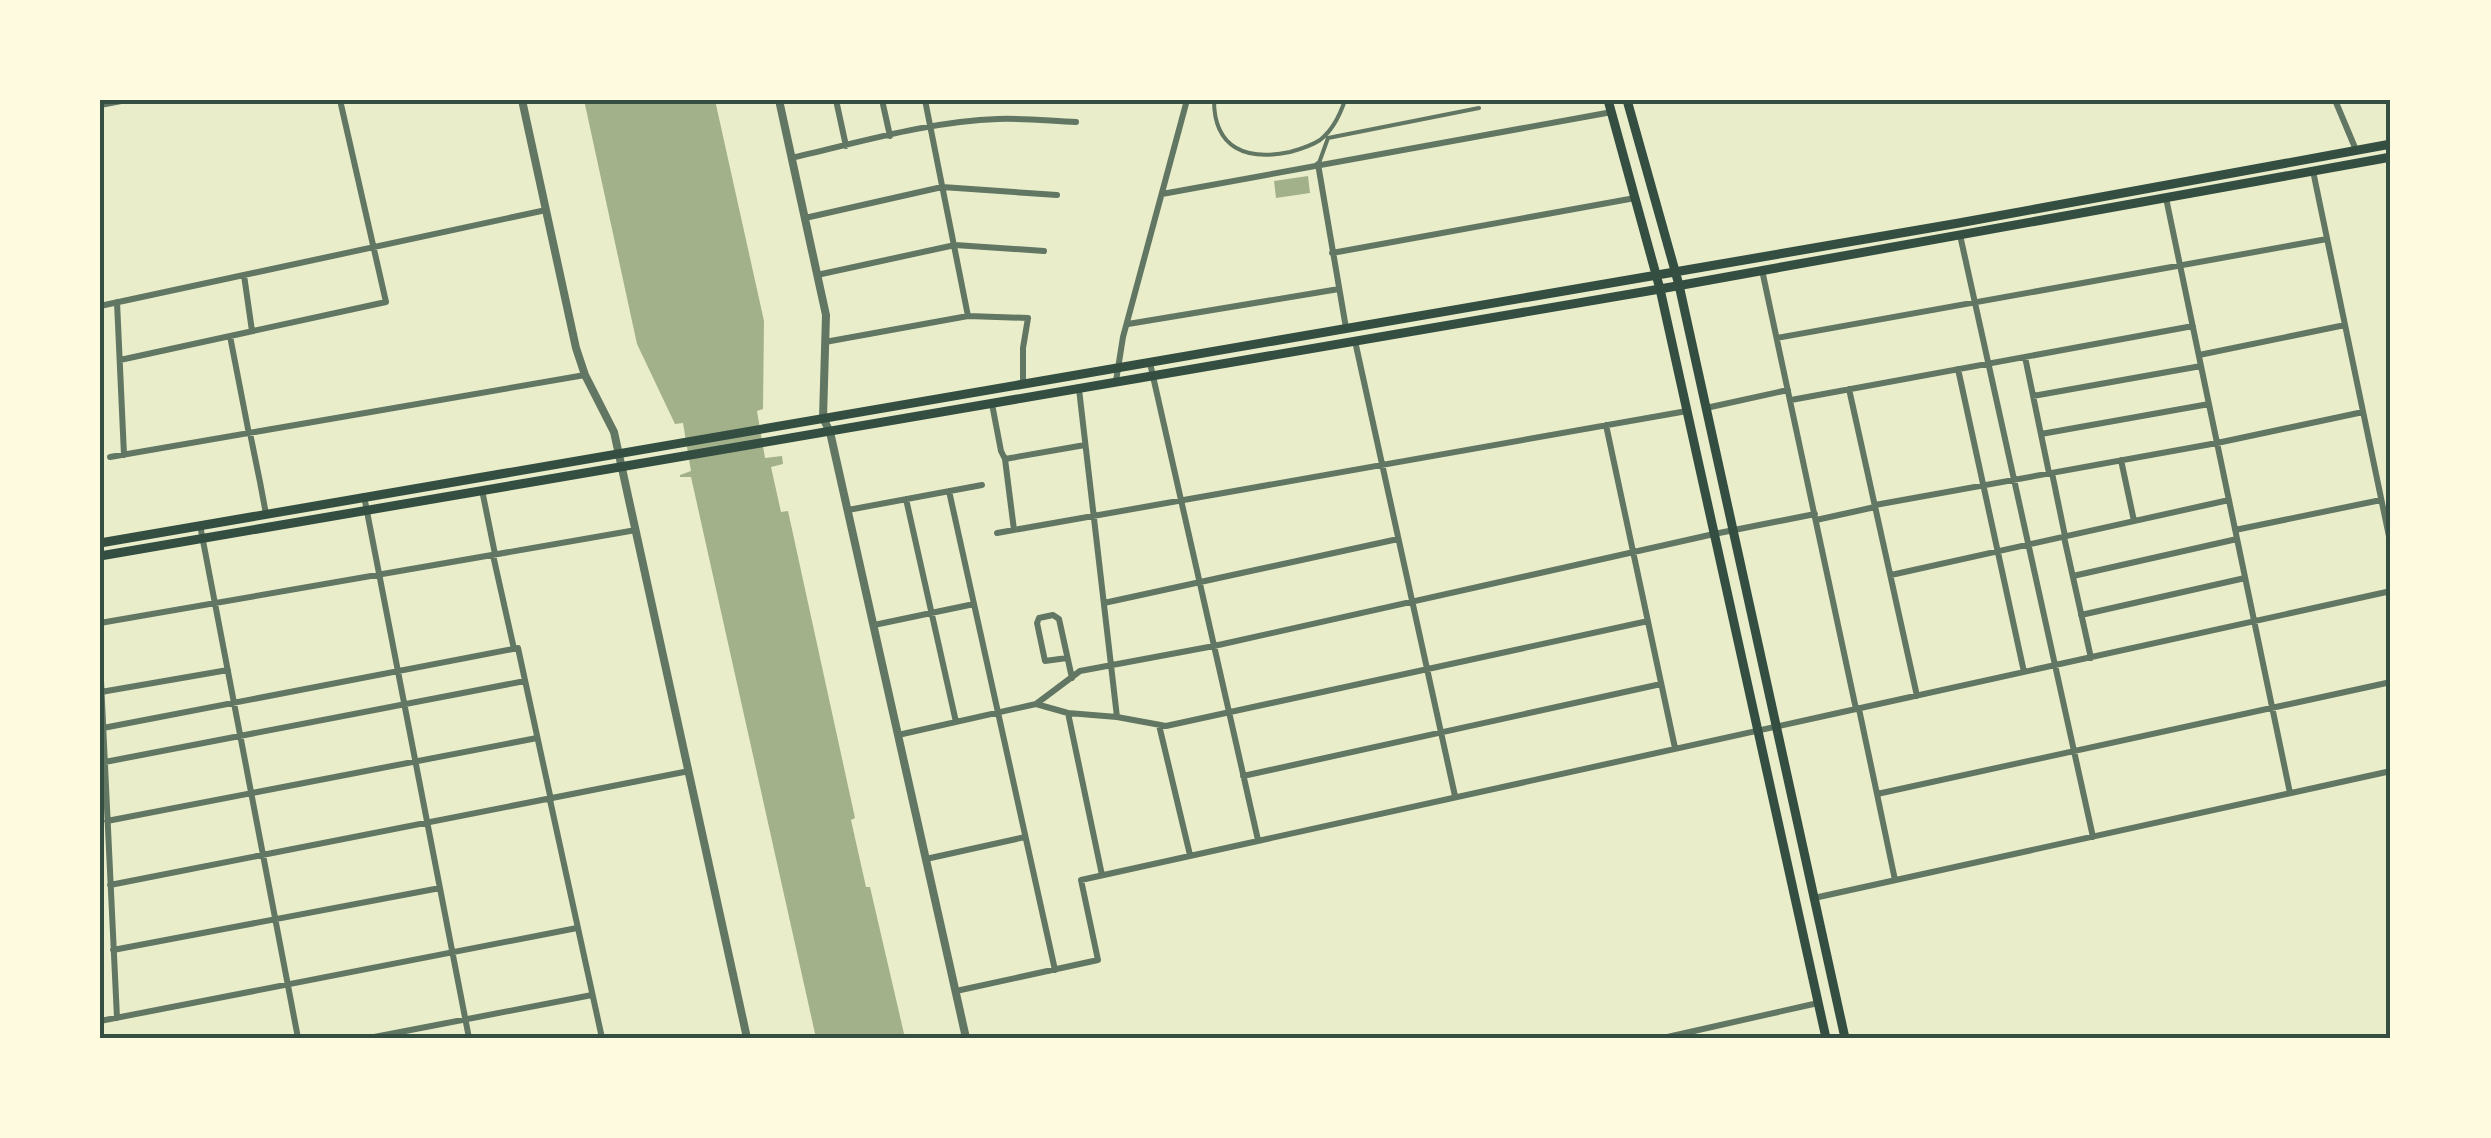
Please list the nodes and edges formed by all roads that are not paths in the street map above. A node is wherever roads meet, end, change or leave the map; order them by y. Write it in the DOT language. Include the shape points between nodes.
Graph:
graph roads {
  1 [pos="121,100"];
  2 [pos="340,100"];
  3 [pos="522,100"];
  4 [pos="778,100"];
  5 [pos="836,100"];
  6 [pos="882,100"];
  7 [pos="925,100"];
  8 [pos="1187,100"];
  9 [pos="1214,100"];
  10 [pos="1345,100"];
  11 [pos="1608,100"];
  12 [pos="1628,100"];
  13 [pos="2335,100"];
  14 [pos="100,104"];
  15 [pos="1478,108"];
  16 [pos="1612,112"];
  17 [pos="1076,122"];
  18 [pos="931,127"];
  19 [pos="890,136"];
  20 [pos="1326,136"];
  21 [pos="2391,144"];
  22 [pos="846,146"];
  23 [pos="2356,150"];
  24 [pos="791,158"];
  25 [pos="2391,158"];
  26 [pos="1318,164"];
  27 [pos="2313,171"];
  28 [pos="942,187"];
  29 [pos="1162,194"];
  30 [pos="1058,195"];
  31 [pos="1635,198"];
  32 [pos="2166,198"];
  33 [pos="546,210"];
  34 [pos="804,218"];
  35 [pos="1960,235"];
  36 [pos="2327,238"];
  37 [pos="955,245"];
  38 [pos="374,247"];
  39 [pos="1044,251"];
  40 [pos="1332,253"];
  41 [pos="2180,266"];
  42 [pos="1762,270"];
  43 [pos="1674,272"];
  44 [pos="817,274"];
  45 [pos="244,275"];
  46 [pos="1656,276"];
  47 [pos="1679,285"];
  48 [pos="1660,288"];
  49 [pos="1339,289"];
  50 [pos="117,302"];
  51 [pos="1975,303"];
  52 [pos="100,306"];
  53 [pos="968,316"];
  54 [pos="1127,325"];
  55 [pos="2345,325"];
  56 [pos="2193,326"];
  57 [pos="1346,329"];
  58 [pos="252,331"];
  59 [pos="230,336"];
  60 [pos="1777,338"];
  61 [pos="825,342"];
  62 [pos="1355,342"];
  63 [pos="2199,355"];
  64 [pos="2024,357"];
  65 [pos="120,360"];
  66 [pos="1988,363"];
  67 [pos="1150,364"];
  68 [pos="2201,366"];
  69 [pos="1119,368"];
  70 [pos="1958,369"];
  71 [pos="585,375"];
  72 [pos="1153,376"];
  73 [pos="1116,382"];
  74 [pos="1023,384"];
  75 [pos="1079,389"];
  76 [pos="1849,389"];
  77 [pos="1788,390"];
  78 [pos="2033,396"];
  79 [pos="1790,400"];
  80 [pos="992,404"];
  81 [pos="2209,404"];
  82 [pos="1706,408"];
  83 [pos="1687,411"];
  84 [pos="2363,412"];
  85 [pos="823,418"];
  86 [pos="1606,425"];
  87 [pos="830,432"];
  88 [pos="250,433"];
  89 [pos="2041,434"];
  90 [pos="2217,443"];
  91 [pos="1085,445"];
  92 [pos="124,455"];
  93 [pos="100,457"];
  94 [pos="620,460"];
  95 [pos="1005,460"];
  96 [pos="2121,460"];
  97 [pos="1382,464"];
  98 [pos="2051,473"];
  99 [pos="2014,480"];
  100 [pos="982,485"];
  101 [pos="1983,486"];
  102 [pos="482,490"];
  103 [pos="949,491"];
  104 [pos="364,496"];
  105 [pos="906,499"];
  106 [pos="1182,500"];
  107 [pos="2229,500"];
  108 [pos="2381,500"];
  109 [pos="1875,506"];
  110 [pos="367,510"];
  111 [pos="848,510"];
  112 [pos="266,514"];
  113 [pos="1094,516"];
  114 [pos="1815,517"];
  115 [pos="2134,521"];
  116 [pos="200,525"];
  117 [pos="636,530"];
  118 [pos="1014,530"];
  119 [pos="1733,532"];
  120 [pos="997,534"];
  121 [pos="1714,534"];
  122 [pos="2236,534"];
  123 [pos="2065,537"];
  124 [pos="202,538"];
  125 [pos="1398,539"];
  126 [pos="100,543"];
  127 [pos="2028,544"];
  128 [pos="2391,546"];
  129 [pos="1998,551"];
  130 [pos="1633,552"];
  131 [pos="494,554"];
  132 [pos="100,556"];
  133 [pos="379,574"];
  134 [pos="1890,575"];
  135 [pos="2073,576"];
  136 [pos="2245,578"];
  137 [pos="1199,582"];
  138 [pos="2391,591"];
  139 [pos="1104,602"];
  140 [pos="1412,602"];
  141 [pos="215,603"];
  142 [pos="974,604"];
  143 [pos="932,613"];
  144 [pos="2081,615"];
  145 [pos="1648,620"];
  146 [pos="2254,622"];
  147 [pos="100,623"];
  148 [pos="874,626"];
  149 [pos="1214,646"];
  150 [pos="514,649"];
  151 [pos="1067,658"];
  152 [pos="2090,658"];
  153 [pos="100,660"];
  154 [pos="1112,665"];
  155 [pos="2055,666"];
  156 [pos="228,670"];
  157 [pos="1427,670"];
  158 [pos="398,671"];
  159 [pos="2024,672"];
  160 [pos="1072,678"];
  161 [pos="525,681"];
  162 [pos="2391,682"];
  163 [pos="1661,684"];
  164 [pos="102,692"];
  165 [pos="1917,696"];
  166 [pos="234,703"];
  167 [pos="404,704"];
  168 [pos="1036,704"];
  169 [pos="2272,708"];
  170 [pos="1858,709"];
  171 [pos="998,713"];
  172 [pos="1068,713"];
  173 [pos="1229,714"];
  174 [pos="1117,717"];
  175 [pos="956,722"];
  176 [pos="1160,725"];
  177 [pos="1775,727"];
  178 [pos="103,728"];
  179 [pos="1758,730"];
  180 [pos="1441,733"];
  181 [pos="898,735"];
  182 [pos="240,736"];
  183 [pos="538,738"];
  184 [pos="1675,748"];
  185 [pos="2074,751"];
  186 [pos="105,762"];
  187 [pos="415,762"];
  188 [pos="2391,771"];
  189 [pos="689,772"];
  190 [pos="1243,776"];
  191 [pos="251,792"];
  192 [pos="2290,793"];
  193 [pos="1876,794"];
  194 [pos="1455,796"];
  195 [pos="550,800"];
  196 [pos="108,821"];
  197 [pos="427,824"];
  198 [pos="1025,837"];
  199 [pos="2093,837"];
  200 [pos="1258,840"];
  201 [pos="1190,855"];
  202 [pos="263,857"];
  203 [pos="926,859"];
  204 [pos="1102,875"];
  205 [pos="1895,880"];
  206 [pos="110,886"];
  207 [pos="440,888"];
  208 [pos="1814,898"];
  209 [pos="275,920"];
  210 [pos="578,928"];
  211 [pos="114,950"];
  212 [pos="452,952"];
  213 [pos="1055,970"];
  214 [pos="288,984"];
  215 [pos="956,991"];
  216 [pos="592,995"];
  217 [pos="1818,1003"];
  218 [pos="116,1018"];
  219 [pos="465,1019"];
  220 [pos="100,1020"];
  221 [pos="298,1038"];
  222 [pos="369,1038"];
  223 [pos="469,1038"];
  224 [pos="602,1038"];
  225 [pos="746,1038"];
  226 [pos="966,1038"];
  227 [pos="1662,1038"];
  228 [pos="1826,1038"];
  229 [pos="1845,1038"];
  1 -- 14 [label="street"];
  2 -- 38 [label="street"];
  3 -- 33 [label="street"];
  4 -- 24 [label="street"];
  5 -- 22 [label="street"];
  6 -- 19 [label="street"];
  7 -- 18 [label="street"];
  8 -- 29 [label="street"];
  9 -- 20 [label="street" via="1224,139 1257,156 1304,148"];
  10 -- 20 [label="street"];
  11 -- 16 [label="main road"];
  12 -- 43 [label="main road"];
  13 -- 23 [label="street"];
  15 -- 20 [label="street"];
  16 -- 26 [label="street"];
  16 -- 31 [label="main road"];
  17 -- 18 [label="street" via="999,119"];
  18 -- 19 [label="street"];
  18 -- 28 [label="street"];
  19 -- 22 [label="street"];
  20 -- 26 [label="street"];
  21 -- 23 [label="main road"];
  22 -- 24 [label="street"];
  23 -- 43 [label="main road"];
  24 -- 34 [label="street"];
  25 -- 27 [label="main road"];
  26 -- 29 [label="street"];
  26 -- 40 [label="street"];
  27 -- 32 [label="main road"];
  27 -- 36 [label="street"];
  28 -- 30 [label="street"];
  28 -- 34 [label="street"];
  28 -- 37 [label="street"];
  29 -- 54 [label="street"];
  31 -- 40 [label="street"];
  31 -- 46 [label="main road"];
  32 -- 35 [label="main road"];
  32 -- 41 [label="street"];
  33 -- 38 [label="street"];
  33 -- 71 [label="street"];
  34 -- 44 [label="street"];
  35 -- 42 [label="main road"];
  35 -- 51 [label="street"];
  36 -- 41 [label="street"];
  36 -- 55 [label="street"];
  37 -- 39 [label="street"];
  37 -- 44 [label="street"];
  37 -- 53 [label="street"];
  38 -- 45 [label="street"];
  38 -- 58 [label="street" via="386,302"];
  40 -- 49 [label="street"];
  41 -- 51 [label="street"];
  41 -- 56 [label="street"];
  42 -- 47 [label="main road"];
  42 -- 60 [label="street"];
  43 -- 46 [label="main road"];
  43 -- 47 [label="main road"];
  44 -- 61 [label="street"];
  45 -- 50 [label="street"];
  45 -- 58 [label="street"];
  46 -- 48 [label="main road"];
  46 -- 57 [label="main road"];
  47 -- 48 [label="main road"];
  47 -- 82 [label="main road"];
  48 -- 62 [label="main road"];
  48 -- 83 [label="main road"];
  49 -- 54 [label="street"];
  49 -- 57 [label="street"];
  50 -- 52 [label="street"];
  50 -- 65 [label="street"];
  51 -- 60 [label="street"];
  51 -- 66 [label="street"];
  53 -- 61 [label="street"];
  53 -- 74 [label="street" via="1028,318"];
  54 -- 69 [label="street"];
  55 -- 63 [label="street"];
  55 -- 84 [label="street"];
  56 -- 63 [label="street"];
  56 -- 64 [label="street"];
  57 -- 67 [label="main road"];
  58 -- 59 [label="street"];
  59 -- 65 [label="street"];
  59 -- 88 [label="street"];
  60 -- 77 [label="street"];
  61 -- 85 [label="street"];
  62 -- 72 [label="main road"];
  62 -- 97 [label="street"];
  63 -- 68 [label="street"];
  64 -- 66 [label="street"];
  64 -- 78 [label="street"];
  65 -- 92 [label="street"];
  66 -- 70 [label="street"];
  66 -- 99 [label="street"];
  67 -- 69 [label="main road"];
  67 -- 72 [label="street"];
  68 -- 78 [label="street"];
  68 -- 81 [label="street"];
  69 -- 73 [label="street"];
  69 -- 74 [label="main road"];
  70 -- 76 [label="street"];
  70 -- 101 [label="street"];
  71 -- 88 [label="street"];
  71 -- 94 [label="street" via="614,432"];
  72 -- 73 [label="main road"];
  72 -- 106 [label="street"];
  73 -- 75 [label="main road"];
  74 -- 85 [label="main road"];
  75 -- 80 [label="main road"];
  75 -- 91 [label="street"];
  76 -- 79 [label="street"];
  76 -- 109 [label="street"];
  77 -- 79 [label="street"];
  77 -- 82 [label="street"];
  78 -- 89 [label="street"];
  79 -- 114 [label="street"];
  80 -- 87 [label="main road"];
  80 -- 95 [label="street"];
  81 -- 89 [label="street"];
  81 -- 90 [label="street"];
  82 -- 119 [label="main road"];
  83 -- 86 [label="street"];
  83 -- 121 [label="main road"];
  84 -- 90 [label="street"];
  84 -- 108 [label="street"];
  85 -- 87 [label="street"];
  85 -- 94 [label="main road"];
  86 -- 97 [label="street"];
  86 -- 130 [label="street"];
  87 -- 94 [label="main road"];
  87 -- 111 [label="street"];
  88 -- 92 [label="street"];
  88 -- 112 [label="street"];
  89 -- 98 [label="street"];
  90 -- 96 [label="street"];
  90 -- 107 [label="street"];
  91 -- 95 [label="street"];
  91 -- 113 [label="street"];
  92 -- 93 [label="street"];
  94 -- 102 [label="main road"];
  94 -- 104 [label="main road"];
  94 -- 117 [label="street"];
  95 -- 118 [label="street"];
  96 -- 98 [label="street"];
  96 -- 115 [label="street"];
  97 -- 106 [label="street"];
  97 -- 125 [label="street"];
  98 -- 99 [label="street"];
  98 -- 123 [label="street"];
  99 -- 101 [label="street"];
  99 -- 127 [label="street"];
  100 -- 103 [label="street"];
  101 -- 109 [label="street"];
  101 -- 129 [label="street"];
  102 -- 110 [label="main road"];
  102 -- 131 [label="street"];
  103 -- 105 [label="street"];
  103 -- 142 [label="street"];
  104 -- 110 [label="street"];
  104 -- 112 [label="main road"];
  105 -- 111 [label="street"];
  105 -- 143 [label="street"];
  106 -- 113 [label="street"];
  106 -- 137 [label="street"];
  107 -- 115 [label="street"];
  107 -- 122 [label="street"];
  108 -- 122 [label="street"];
  108 -- 128 [label="street"];
  109 -- 114 [label="street"];
  109 -- 134 [label="street"];
  110 -- 124 [label="main road"];
  110 -- 133 [label="street"];
  111 -- 148 [label="street"];
  112 -- 116 [label="main road"];
  113 -- 118 [label="street"];
  113 -- 139 [label="street"];
  114 -- 119 [label="street"];
  114 -- 170 [label="street"];
  115 -- 123 [label="street"];
  116 -- 124 [label="street"];
  116 -- 126 [label="main road"];
  117 -- 131 [label="street"];
  117 -- 189 [label="street"];
  118 -- 120 [label="street"];
  119 -- 121 [label="street"];
  119 -- 177 [label="main road"];
  121 -- 130 [label="street"];
  121 -- 179 [label="main road"];
  122 -- 135 [label="street"];
  122 -- 136 [label="street"];
  123 -- 127 [label="street"];
  123 -- 135 [label="street"];
  124 -- 132 [label="main road"];
  124 -- 141 [label="street"];
  125 -- 137 [label="street"];
  125 -- 140 [label="street"];
  127 -- 129 [label="street"];
  127 -- 155 [label="street"];
  129 -- 134 [label="street"];
  129 -- 159 [label="street"];
  130 -- 140 [label="street"];
  130 -- 145 [label="street"];
  131 -- 133 [label="street"];
  131 -- 150 [label="street"];
  133 -- 141 [label="street"];
  133 -- 158 [label="street"];
  134 -- 165 [label="street"];
  135 -- 144 [label="street"];
  136 -- 144 [label="street"];
  136 -- 146 [label="street"];
  137 -- 139 [label="street"];
  137 -- 149 [label="street"];
  138 -- 146 [label="street"];
  139 -- 154 [label="street"];
  140 -- 149 [label="street"];
  140 -- 157 [label="street"];
  141 -- 147 [label="street"];
  141 -- 156 [label="street"];
  142 -- 143 [label="street"];
  142 -- 171 [label="street"];
  143 -- 148 [label="street"];
  143 -- 175 [label="street"];
  144 -- 152 [label="street"];
  145 -- 157 [label="street"];
  145 -- 163 [label="street"];
  146 -- 152 [label="street"];
  146 -- 169 [label="street"];
  148 -- 181 [label="street"];
  149 -- 154 [label="street"];
  149 -- 173 [label="street"];
  150 -- 158 [label="street"];
  150 -- 161 [label="street"];
  151 -- 151 [label="street" via="1059,618 1039,618 1045,661"];
  151 -- 160 [label="street"];
  152 -- 155 [label="street"];
  153 -- 164 [label="street"];
  154 -- 160 [label="street"];
  154 -- 174 [label="street"];
  155 -- 159 [label="street"];
  155 -- 185 [label="street"];
  156 -- 164 [label="street"];
  156 -- 166 [label="street"];
  157 -- 173 [label="street"];
  157 -- 180 [label="street"];
  158 -- 166 [label="street"];
  158 -- 167 [label="street"];
  159 -- 165 [label="street"];
  160 -- 168 [label="street"];
  161 -- 167 [label="street"];
  161 -- 183 [label="street"];
  162 -- 169 [label="street"];
  163 -- 180 [label="street"];
  163 -- 184 [label="street"];
  164 -- 178 [label="street"];
  165 -- 170 [label="street"];
  166 -- 178 [label="street"];
  166 -- 182 [label="street"];
  167 -- 182 [label="street"];
  167 -- 187 [label="street"];
  168 -- 171 [label="street"];
  168 -- 172 [label="street"];
  169 -- 185 [label="street"];
  169 -- 192 [label="street"];
  170 -- 177 [label="street"];
  170 -- 193 [label="street"];
  171 -- 175 [label="street"];
  171 -- 198 [label="street"];
  172 -- 174 [label="street"];
  172 -- 204 [label="street"];
  173 -- 176 [label="street"];
  173 -- 190 [label="street"];
  174 -- 176 [label="street"];
  175 -- 181 [label="street"];
  176 -- 201 [label="street"];
  177 -- 179 [label="street"];
  177 -- 208 [label="main road"];
  178 -- 186 [label="street"];
  179 -- 184 [label="street"];
  179 -- 217 [label="main road"];
  180 -- 190 [label="street"];
  180 -- 194 [label="street"];
  181 -- 203 [label="street"];
  182 -- 186 [label="street"];
  182 -- 191 [label="street"];
  183 -- 187 [label="street"];
  183 -- 195 [label="street"];
  184 -- 194 [label="street"];
  185 -- 193 [label="street"];
  185 -- 199 [label="street"];
  186 -- 196 [label="street"];
  187 -- 191 [label="street"];
  187 -- 197 [label="street"];
  188 -- 192 [label="street"];
  189 -- 195 [label="street"];
  189 -- 225 [label="street"];
  190 -- 200 [label="street"];
  191 -- 196 [label="street"];
  191 -- 202 [label="street"];
  192 -- 199 [label="street"];
  193 -- 205 [label="street"];
  194 -- 200 [label="street"];
  195 -- 197 [label="street"];
  195 -- 210 [label="street"];
  196 -- 206 [label="street"];
  197 -- 202 [label="street"];
  197 -- 207 [label="street"];
  198 -- 203 [label="street"];
  198 -- 213 [label="street"];
  199 -- 205 [label="street"];
  200 -- 201 [label="street"];
  201 -- 204 [label="street"];
  202 -- 206 [label="street"];
  202 -- 209 [label="street"];
  203 -- 215 [label="street"];
  204 -- 213 [label="street" via="1081,880 1098,960"];
  205 -- 208 [label="street"];
  206 -- 211 [label="street"];
  207 -- 209 [label="street"];
  207 -- 212 [label="street"];
  208 -- 229 [label="main road"];
  209 -- 211 [label="street"];
  209 -- 214 [label="street"];
  210 -- 212 [label="street"];
  210 -- 216 [label="street"];
  211 -- 218 [label="street"];
  212 -- 214 [label="street"];
  212 -- 219 [label="street"];
  213 -- 215 [label="street"];
  214 -- 218 [label="street"];
  214 -- 221 [label="street"];
  215 -- 226 [label="street"];
  216 -- 219 [label="street"];
  216 -- 224 [label="street"];
  217 -- 227 [label="street"];
  217 -- 228 [label="main road"];
  218 -- 220 [label="street"];
  219 -- 222 [label="street"];
  219 -- 223 [label="street"];
}
